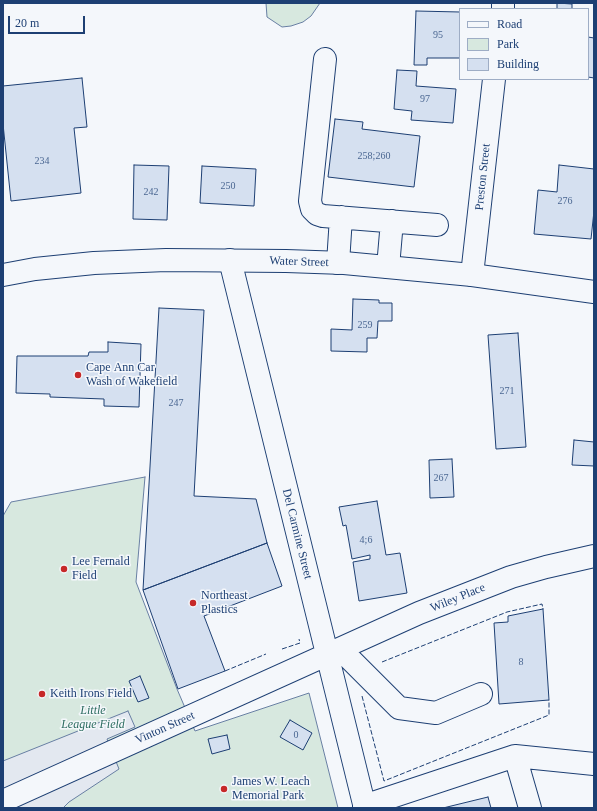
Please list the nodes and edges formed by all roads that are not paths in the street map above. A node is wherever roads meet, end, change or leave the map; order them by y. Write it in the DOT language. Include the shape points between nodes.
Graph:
graph roads {
  1 [pos="325,59"];
  2 [pos="494,80"];
  3 [pos="341,218"];
  4 [pos="392,221"];
  5 [pos="437,225"];
  6 [pos="230,260"];
  7 [pos="338,263"];
  8 [pos="388,267"];
  9 [pos="472,275"];
  10 [pos="3,276"];
  11 [pos="594,292"];
  12 [pos="594,556"];
  13 [pos="334,652"];
  14 [pos="482,694"];
  15 [pos="515,756"];
  16 [pos="594,764"];
  17 [pos="3,801"];
  18 [pos="364,807"];
  19 [pos="530,808"];
  1 -- 3 [label="street" via="310,204 318,214"];
  2 -- 9 [label="street, Preston Street"];
  3 -- 4 [label="street"];
  3 -- 7 [label="street"];
  4 -- 5 [label="street"];
  4 -- 8 [label="street"];
  6 -- 7 [label="street, Water Street"];
  6 -- 10 [label="street, Water Street" via="94,263 35,269"];
  6 -- 13 [label="street, Del Carmine Street"];
  7 -- 8 [label="street, Water Street"];
  8 -- 9 [label="street, Water Street"];
  9 -- 11 [label="street, Water Street"];
  12 -- 13 [label="street, Wiley Place" via="511,577"];
  13 -- 14 [label="street" via="400,708 436,713"];
  13 -- 17 [label="street, Vinton Street"];
  13 -- 18 [label="street, Del Carmine Street"];
  15 -- 16 [label="street"];
  15 -- 18 [label="street"];
  15 -- 19 [label="street"];
}
